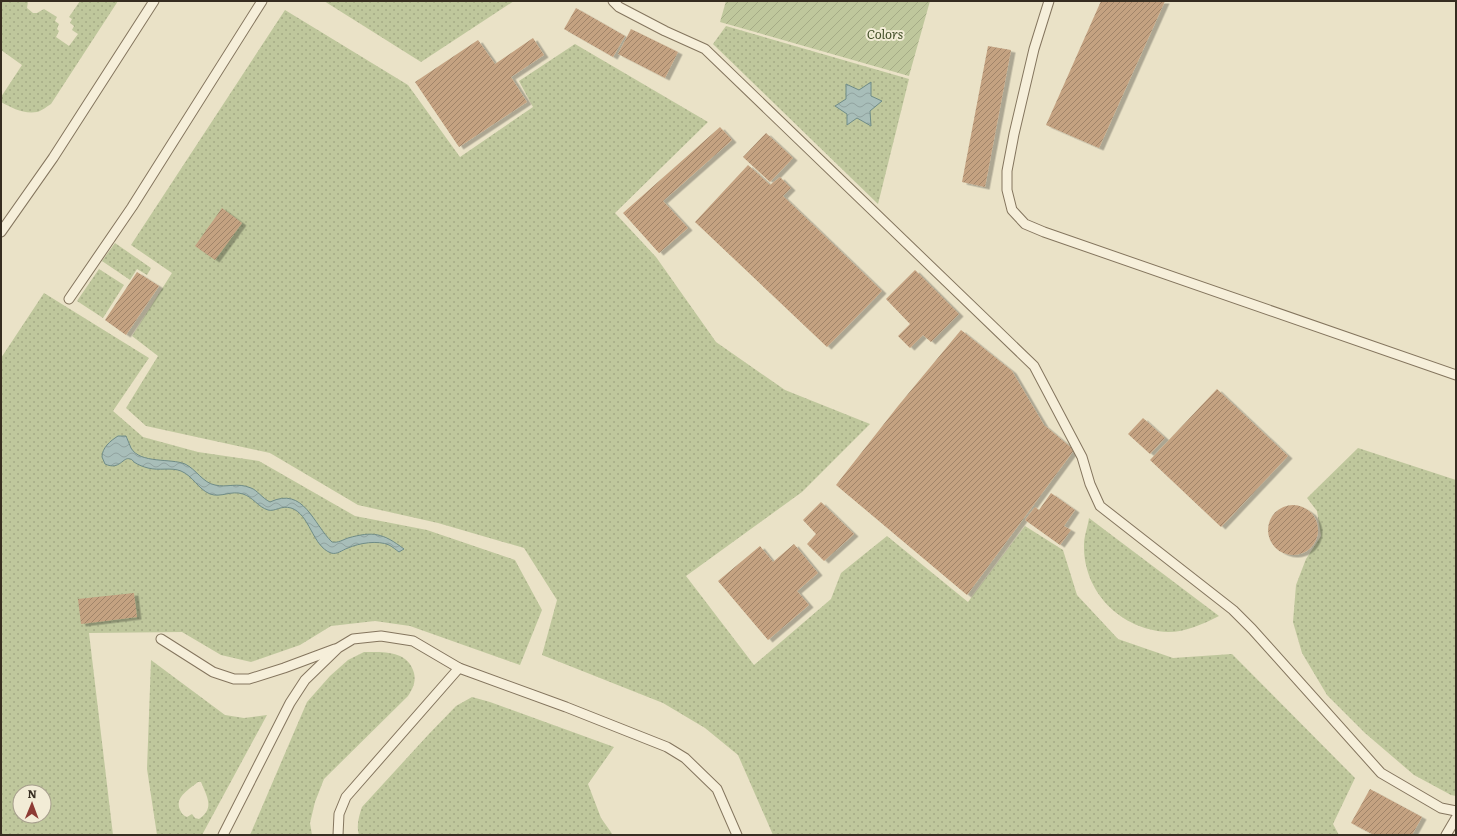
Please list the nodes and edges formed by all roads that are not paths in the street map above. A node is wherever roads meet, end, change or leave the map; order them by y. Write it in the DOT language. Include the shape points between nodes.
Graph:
graph roads {
  1 [pos="154,1"];
  2 [pos="262,1"];
  3 [pos="613,1"];
  4 [pos="1049,1"];
  5 [pos="1,232"];
  6 [pos="69,299"];
  7 [pos="1456,375"];
  8 [pos="161,639"];
  9 [pos="338,648"];
  10 [pos="459,668"];
  11 [pos="1456,811"];
  12 [pos="1456,818"];
  13 [pos="223,835"];
  14 [pos="338,835"];
  15 [pos="737,835"];
  16 [pos="1446,835"];
  1 -- 5 [label="lane" via="53,158"];
  2 -- 6 [label="lane" via="132,207"];
  3 -- 11 [label="lane" via="619,7 705,50 880,216 1034,366 1082,457 1100,506 1232,610 1252,629 1381,773 1440,808"];
  4 -- 7 [label="lane" via="1034,49 1007,171 1007,190 1012,210 1025,224"];
  8 -- 9 [label="lane" via="213,672 234,679 249,679"];
  9 -- 10 [label="lane" via="353,639 381,636 413,641"];
  9 -- 13 [label="lane" via="305,680 290,703"];
  10 -- 14 [label="lane" via="346,797 339,814"];
  10 -- 15 [label="lane" via="667,747 685,758 717,789"];
  12 -- 16 [label="lane"];
}
